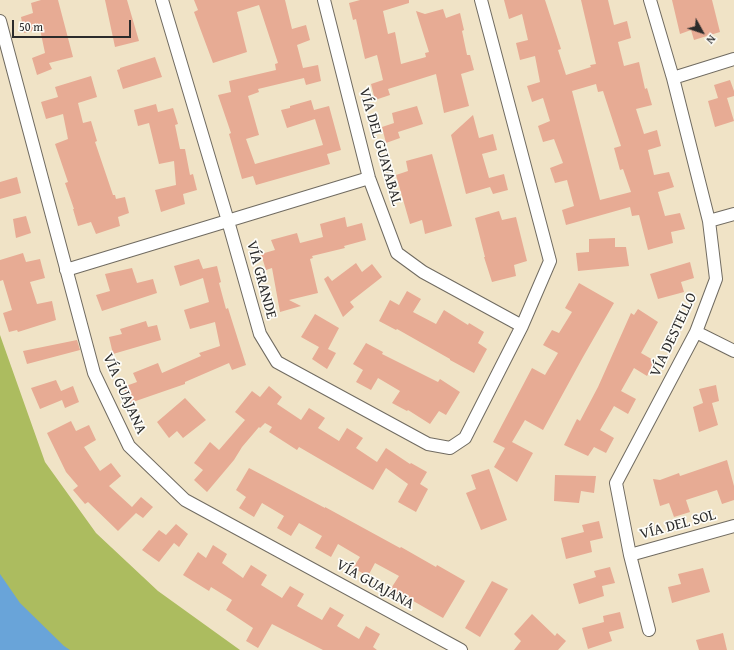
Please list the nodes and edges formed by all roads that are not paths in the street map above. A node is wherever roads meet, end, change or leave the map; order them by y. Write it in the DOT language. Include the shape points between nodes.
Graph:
graph roads {
  1 [pos="162,0"];
  2 [pos="324,0"];
  3 [pos="481,0"];
  4 [pos="650,0"];
  5 [pos="0,21"];
  6 [pos="734,59"];
  7 [pos="673,78"];
  8 [pos="369,178"];
  9 [pos="734,214"];
  10 [pos="228,220"];
  11 [pos="708,221"];
  12 [pos="66,270"];
  13 [pos="522,326"];
  14 [pos="696,332"];
  15 [pos="734,350"];
  16 [pos="734,526"];
  17 [pos="630,555"];
  18 [pos="649,630"];
  19 [pos="461,650"];
  1 -- 10 [label="street, VÍA GRANDE"];
  2 -- 8 [label="street, VÍA DEL GUAYABAL"];
  3 -- 13 [label="street" via="550,261"];
  4 -- 7 [label="street, VÍA DESTELLO"];
  5 -- 12 [label="street, VÍA GUAJANA"];
  6 -- 7 [label="street"];
  7 -- 11 [label="street, VÍA DESTELLO"];
  8 -- 10 [label="street"];
  8 -- 13 [label="street, VÍA DEL GUAYABAL" via="397,253 423,272"];
  9 -- 11 [label="street"];
  10 -- 12 [label="street"];
  10 -- 13 [label="street, VÍA GRANDE" via="260,334 277,362 428,444 450,448 465,438"];
  11 -- 14 [label="street, VÍA DESTELLO" via="716,279"];
  12 -- 19 [label="street, VÍA GUAJANA" via="94,373 129,446 185,500"];
  14 -- 15 [label="street"];
  14 -- 17 [label="street, VÍA DESTELLO" via="616,483"];
  16 -- 17 [label="street, VÍA DEL SOL"];
  17 -- 18 [label="street, VÍA DESTELLO"];
}
